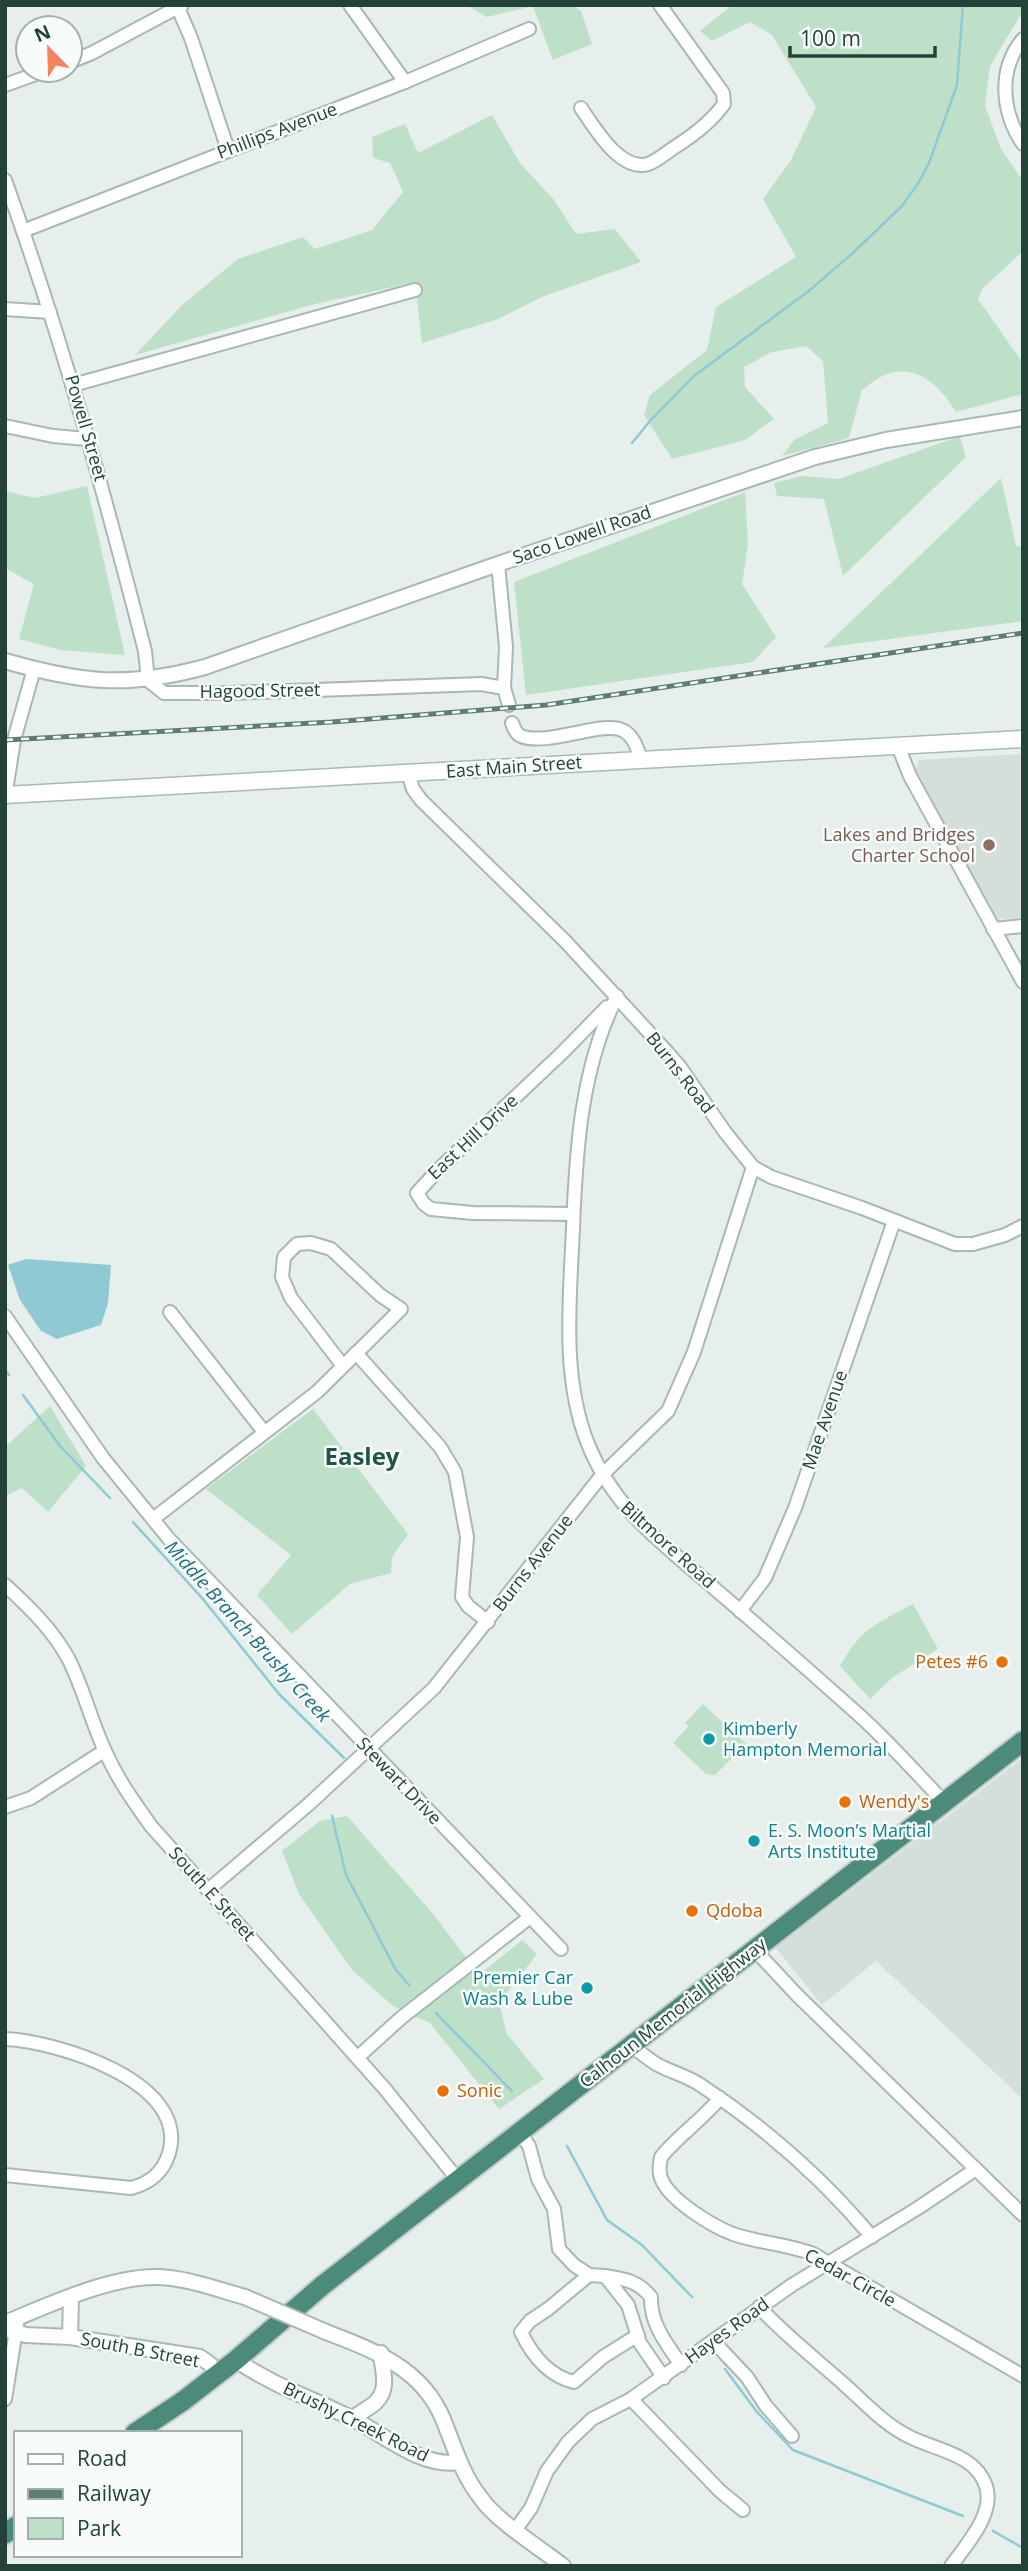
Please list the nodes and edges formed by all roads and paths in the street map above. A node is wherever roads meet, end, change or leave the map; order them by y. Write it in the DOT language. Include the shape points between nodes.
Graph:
graph roads {
  1 [pos="350,5"];
  2 [pos="660,5"];
  3 [pos="180,6"];
  4 [pos="529,29"];
  5 [pos="1023,40"];
  6 [pos="84,56"];
  7 [pos="405,82"];
  8 [pos="581,108"];
  9 [pos="1023,144"];
  10 [pos="228,150"];
  11 [pos="5,180"];
  12 [pos="10,204"];
  13 [pos="23,231"];
  14 [pos="415,290"];
  15 [pos="5,309"];
  16 [pos="50,312"];
  17 [pos="73,385"];
  18 [pos="1023,418"];
  19 [pos="5,426"];
  20 [pos="87,439"];
  21 [pos="498,564"];
  22 [pos="5,661"];
  23 [pos="34,669"];
  24 [pos="148,680"];
  25 [pos="504,688"];
  26 [pos="509,705"];
  27 [pos="512,723"];
  28 [pos="1023,739"];
  29 [pos="898,746"];
  30 [pos="641,759"];
  31 [pos="408,773"];
  32 [pos="5,795"];
  33 [pos="1023,926"];
  34 [pos="993,929"];
  35 [pos="1023,982"];
  36 [pos="617,996"];
  37 [pos="753,1167"];
  38 [pos="573,1214"];
  39 [pos="894,1221"];
  40 [pos="1023,1226"];
  41 [pos="170,1312"];
  42 [pos="5,1316"];
  43 [pos="356,1353"];
  44 [pos="343,1366"];
  45 [pos="264,1432"];
  46 [pos="602,1475"];
  47 [pos="153,1519"];
  48 [pos="5,1585"];
  49 [pos="740,1611"];
  50 [pos="488,1622"];
  51 [pos="1023,1741"];
  52 [pos="369,1750"];
  53 [pos="104,1751"];
  54 [pos="944,1802"];
  55 [pos="5,1807"];
  56 [pos="208,1890"];
  57 [pos="530,1917"];
  58 [pos="561,1949"];
  59 [pos="754,1949"];
  60 [pos="5,2039"];
  61 [pos="632,2046"];
  62 [pos="358,2057"];
  63 [pos="720,2098"];
  64 [pos="519,2131"];
  65 [pos="976,2169"];
  66 [pos="5,2175"];
  67 [pos="458,2180"];
  68 [pos="5,2181"];
  69 [pos="1023,2215"];
  70 [pos="872,2236"];
  71 [pos="826,2263"];
  72 [pos="589,2275"];
  73 [pos="605,2276"];
  74 [pos="323,2285"];
  75 [pos="71,2298"];
  76 [pos="759,2307"];
  77 [pos="32,2312"];
  78 [pos="11,2326"];
  79 [pos="638,2335"];
  80 [pos="70,2337"];
  81 [pos="714,2342"];
  82 [pos="381,2353"];
  83 [pos="236,2360"];
  84 [pos="210,2364"];
  85 [pos="681,2365"];
  86 [pos="1023,2376"];
  87 [pos="664,2378"];
  88 [pos="5,2399"];
  89 [pos="631,2399"];
  90 [pos="354,2419"];
  91 [pos="142,2427"];
  92 [pos="792,2436"];
  93 [pos="459,2462"];
  94 [pos="743,2510"];
  95 [pos="516,2529"];
  96 [pos="563,2566"];
  97 [pos="951,2566"];
  1 -- 7 [label="street"];
  2 -- 8 [label="street" via="723,93 724,104 713,119 649,164 635,165 615,153"];
  3 -- 6 [label="street"];
  3 -- 10 [label="street"];
  4 -- 7 [label="street, Phillips Avenue"];
  5 -- 9 [label="street" via="1005,83 1006,106"];
  7 -- 10 [label="street, Phillips Avenue"];
  10 -- 13 [label="street, Phillips Avenue"];
  11 -- 12 [label="street, Powell Street"];
  12 -- 13 [label="street, Powell Street"];
  13 -- 16 [label="street, Powell Street"];
  14 -- 17 [label="street"];
  15 -- 16 [label="street"];
  16 -- 17 [label="street, Powell Street"];
  17 -- 20 [label="street, Powell Street"];
  18 -- 21 [label="street, Saco Lowell Road" via="886,440 815,457"];
  19 -- 20 [label="street"];
  20 -- 24 [label="street, Powell Street" via="142,638"];
  21 -- 24 [label="street, Saco Lowell Road" via="205,667"];
  21 -- 25 [label="street" via="506,647"];
  22 -- 23 [label="street, Hagood Street"];
  23 -- 24 [label="street, Hagood Street" via="83,680"];
  23 -- 32 [label="street" via="14,740"];
  24 -- 25 [label="street, Hagood Street" via="164,693 481,684"];
  25 -- 26 [label="street"];
  27 -- 30 [label="street" via="523,737 622,729 631,736"];
  28 -- 29 [label="main road, East Main Street"];
  29 -- 30 [label="main road, East Main Street"];
  29 -- 34 [label="street"];
  30 -- 31 [label="main road, East Main Street"];
  31 -- 32 [label="main road, East Main Street"];
  31 -- 36 [label="street, Burns Road" via="421,800"];
  33 -- 34 [label="street"];
  34 -- 35 [label="street"];
  36 -- 37 [label="street, Burns Road" via="680,1067"];
  36 -- 38 [label="street, Biltmore Road" via="603,1023 584,1094"];
  36 -- 38 [label="street, East Hill Drive" via="417,1193 431,1209"];
  37 -- 39 [label="street, Burns Road"];
  37 -- 46 [label="street, Burns Avenue" via="675,1399"];
  38 -- 46 [label="street, Biltmore Road" via="571,1370 577,1409"];
  39 -- 40 [label="street, Burns Road" via="955,1244 973,1244"];
  39 -- 49 [label="street, Mae Avenue" via="791,1520 765,1578"];
  41 -- 45 [label="street"];
  42 -- 47 [label="street, Stewart Drive" via="103,1458"];
  43 -- 44 [label="street"];
  43 -- 44 [label="street" via="401,1309 331,1249 297,1244 284,1256 282,1277 290,1298"];
  43 -- 50 [label="street" via="440,1447 455,1472 467,1537 462,1597"];
  44 -- 45 [label="street"];
  45 -- 47 [label="street"];
  46 -- 49 [label="street, Biltmore Road" via="617,1499 650,1534"];
  46 -- 50 [label="street, Burns Avenue"];
  47 -- 52 [label="street, Stewart Drive"];
  48 -- 53 [label="street, South E Street" via="38,1616 67,1657"];
  49 -- 54 [label="street, Biltmore Road" via="861,1717"];
  50 -- 52 [label="street, Burns Avenue" via="434,1688"];
  51 -- 54 [label="highway, Calhoun Memorial Highway"];
  52 -- 56 [label="street, Burns Avenue"];
  52 -- 57 [label="street, Stewart Drive"];
  53 -- 55 [label="street" via="31,1798"];
  53 -- 56 [label="street, South E Street" via="151,1826"];
  54 -- 59 [label="highway, Calhoun Memorial Highway"];
  56 -- 62 [label="street, South E Street"];
  57 -- 58 [label="street, Stewart Drive"];
  57 -- 62 [label="street"];
  59 -- 61 [label="highway, Calhoun Memorial Highway"];
  59 -- 65 [label="street"];
  60 -- 66 [label="street" via="54,2049 129,2078 160,2106 169,2122 171,2145 159,2172 146,2184 131,2188"];
  61 -- 63 [label="street"];
  61 -- 64 [label="highway, Calhoun Memorial Highway"];
  62 -- 67 [label="street, South E Street"];
  63 -- 70 [label="street" via="782,2147"];
  63 -- 71 [label="street, Cedar Circle" via="661,2157 660,2178 670,2193 725,2230 793,2247"];
  64 -- 67 [label="highway, Calhoun Memorial Highway"];
  64 -- 72 [label="street" via="554,2209 559,2249"];
  65 -- 69 [label="street"];
  65 -- 70 [label="street, Hayes Road"];
  66 -- 68 [label="street"];
  67 -- 74 [label="highway, Calhoun Memorial Highway"];
  70 -- 71 [label="street, Hayes Road"];
  71 -- 76 [label="street, Hayes Road"];
  71 -- 86 [label="street, Cedar Circle"];
  72 -- 73 [label="street"];
  72 -- 79 [label="street" via="521,2332 529,2349 559,2378 575,2382"];
  73 -- 79 [label="street" via="628,2305"];
  73 -- 85 [label="street" via="631,2280 644,2288 651,2297 656,2326"];
  74 -- 83 [label="highway, Calhoun Memorial Highway"];
  74 -- 84 [label="highway, Calhoun Memorial Highway" via="297,2297"];
  75 -- 77 [label="street"];
  75 -- 80 [label="street"];
  75 -- 82 [label="street, bridge" via="125,2279 188,2281 244,2297"];
  76 -- 81 [label="street, Hayes Road"];
  76 -- 97 [label="street" via="880,2418 906,2436 963,2458 976,2469 986,2485 988,2500 973,2535"];
  77 -- 78 [label="street"];
  77 -- 80 [label="street, South B Street" via="44,2327"];
  78 -- 80 [label="street, South B Street"];
  78 -- 88 [label="street"];
  79 -- 87 [label="street"];
  80 -- 84 [label="street, South B Street" via="200,2357"];
  81 -- 85 [label="street, Hayes Road"];
  81 -- 92 [label="street"];
  82 -- 90 [label="street" via="385,2386 374,2403"];
  82 -- 93 [label="street" via="419,2382 442,2416"];
  83 -- 90 [label="street, Brushy Creek Road" via="258,2376"];
  83 -- 91 [label="highway, Calhoun Memorial Highway"];
  84 -- 91 [label="highway, Calhoun Memorial Highway"];
  85 -- 87 [label="street, Hayes Road"];
  87 -- 89 [label="street, Hayes Road"];
  89 -- 94 [label="street"];
  89 -- 95 [label="street, Hayes Road" via="592,2419 568,2442"];
  90 -- 93 [label="street, Brushy Creek Road" via="415,2454 446,2464"];
  93 -- 95 [label="street" via="480,2498"];
  95 -- 96 [label="street"];
}
